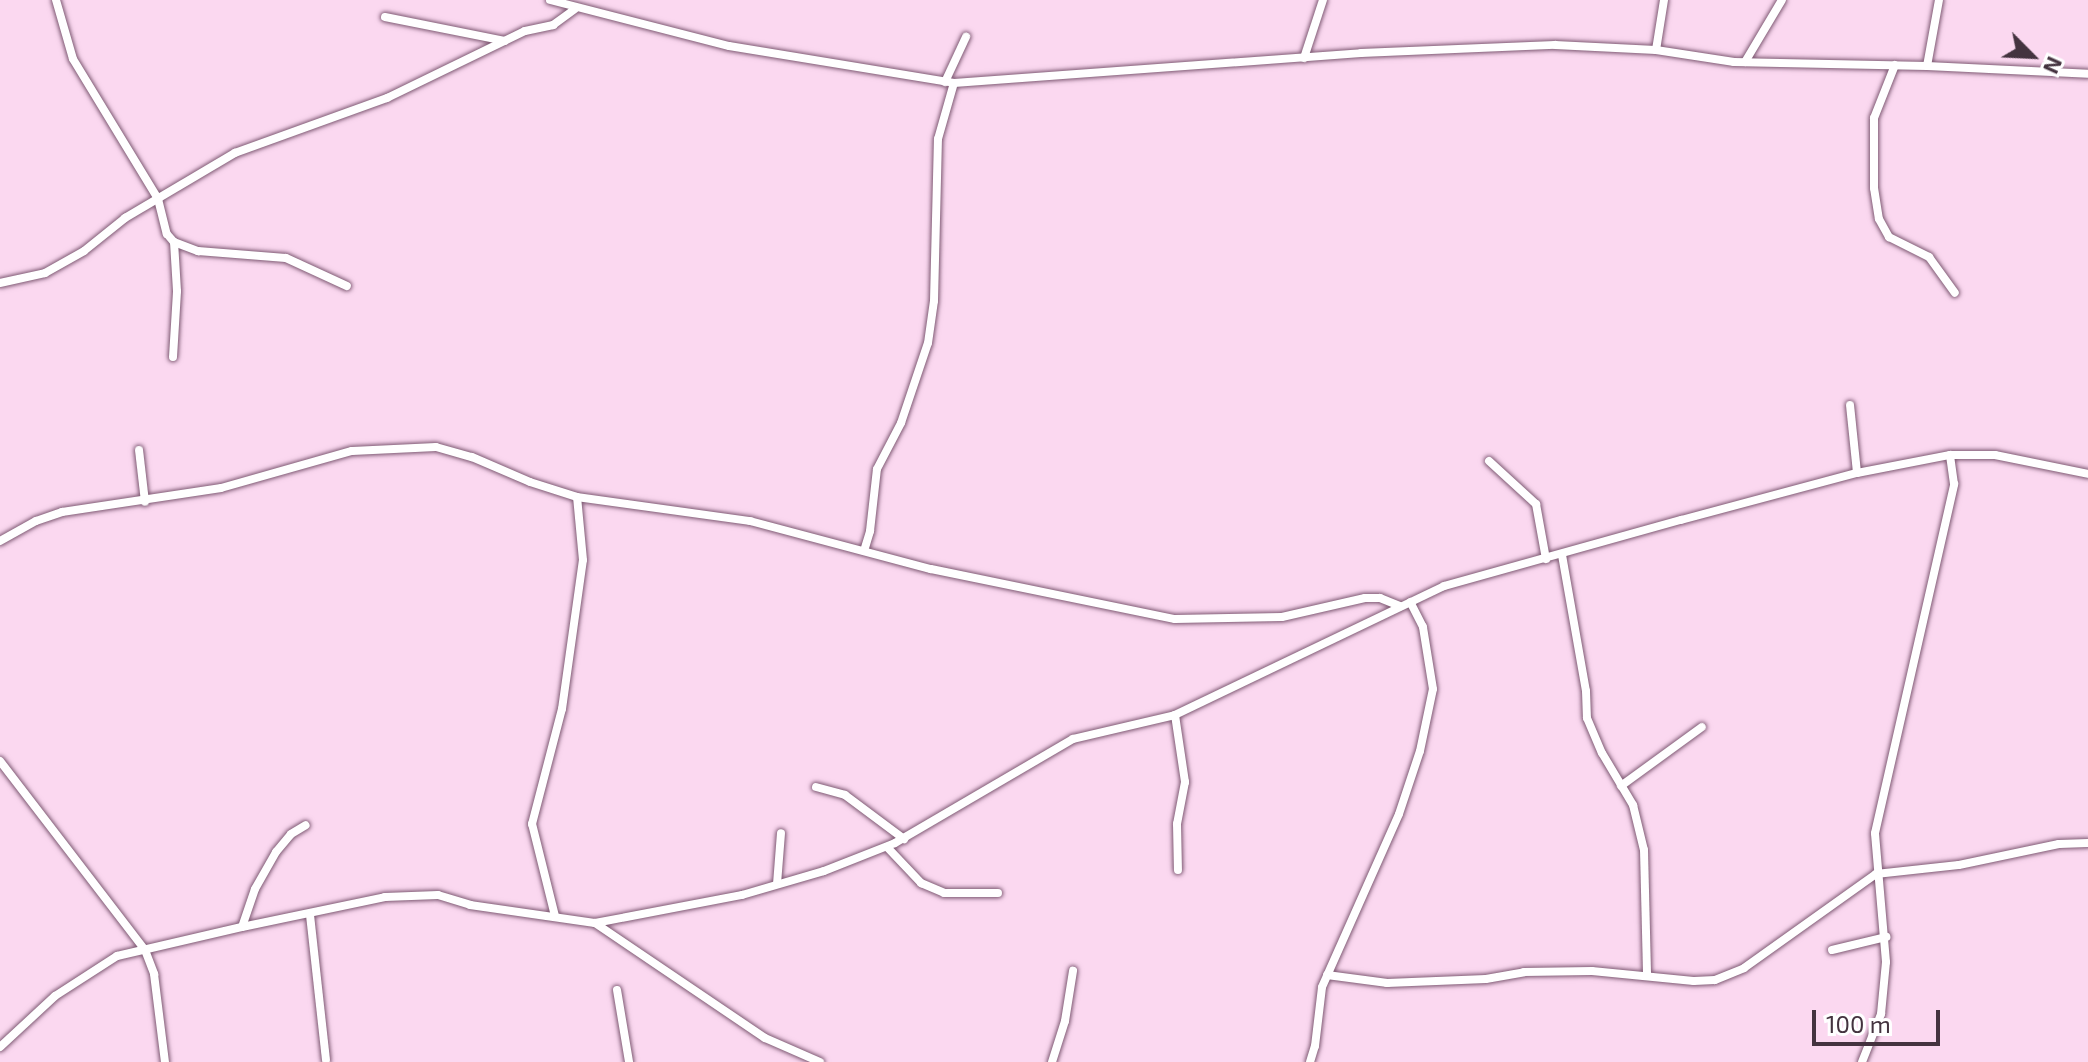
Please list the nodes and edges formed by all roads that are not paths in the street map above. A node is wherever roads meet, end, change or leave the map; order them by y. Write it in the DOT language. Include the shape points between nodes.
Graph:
graph roads {
  1 [pos="56,0"];
  2 [pos="550,0"];
  3 [pos="1323,0"];
  4 [pos="1664,0"];
  5 [pos="1782,0"];
  6 [pos="1939,0"];
  7 [pos="575,9"];
  8 [pos="385,17"];
  9 [pos="966,37"];
  10 [pos="506,41"];
  11 [pos="1656,50"];
  12 [pos="1304,58"];
  13 [pos="1745,62"];
  14 [pos="1895,65"];
  15 [pos="1927,66"];
  16 [pos="2088,74"];
  17 [pos="950,82"];
  18 [pos="158,199"];
  19 [pos="174,242"];
  20 [pos="0,283"];
  21 [pos="347,286"];
  22 [pos="1955,293"];
  23 [pos="173,357"];
  24 [pos="1850,405"];
  25 [pos="139,450"];
  26 [pos="1950,455"];
  27 [pos="1489,461"];
  28 [pos="1857,473"];
  29 [pos="2088,474"];
  30 [pos="577,497"];
  31 [pos="145,502"];
  32 [pos="0,541"];
  33 [pos="864,551"];
  34 [pos="1562,555"];
  35 [pos="1546,559"];
  36 [pos="1410,602"];
  37 [pos="1400,606"];
  38 [pos="1175,715"];
  39 [pos="1702,727"];
  40 [pos="0,761"];
  41 [pos="1621,786"];
  42 [pos="816,787"];
  43 [pos="306,825"];
  44 [pos="781,833"];
  45 [pos="904,839"];
  46 [pos="2088,843"];
  47 [pos="887,847"];
  48 [pos="1178,870"];
  49 [pos="1876,874"];
  50 [pos="777,884"];
  51 [pos="998,893"];
  52 [pos="310,915"];
  53 [pos="555,916"];
  54 [pos="595,923"];
  55 [pos="242,927"];
  56 [pos="1886,937"];
  57 [pos="145,950"];
  58 [pos="1832,950"];
  59 [pos="1073,971"];
  60 [pos="1327,975"];
  61 [pos="1647,976"];
  62 [pos="617,990"];
  63 [pos="0,1047"];
  64 [pos="326,1060"];
  65 [pos="165,1062"];
  66 [pos="629,1062"];
  67 [pos="820,1062"];
  68 [pos="1052,1062"];
  69 [pos="1310,1062"];
  70 [pos="1862,1062"];
  1 -- 18 [label="street" via="73,59"];
  2 -- 7 [label="street"];
  3 -- 12 [label="street"];
  4 -- 11 [label="street"];
  5 -- 13 [label="street"];
  6 -- 15 [label="street"];
  7 -- 10 [label="street" via="553,25"];
  7 -- 17 [label="street" via="729,46"];
  8 -- 10 [label="street"];
  9 -- 17 [label="street"];
  10 -- 18 [label="street" via="387,98 235,153"];
  11 -- 12 [label="street" via="1555,45"];
  11 -- 13 [label="street"];
  12 -- 17 [label="street"];
  13 -- 14 [label="street"];
  14 -- 15 [label="street"];
  14 -- 22 [label="street" via="1874,118 1879,219 1889,237 1929,257"];
  15 -- 16 [label="street"];
  17 -- 33 [label="street" via="938,139 928,343 901,423 877,469"];
  18 -- 19 [label="street"];
  18 -- 20 [label="street" via="45,273"];
  19 -- 21 [label="street" via="198,251 286,258"];
  19 -- 23 [label="street"];
  24 -- 28 [label="street"];
  25 -- 31 [label="street"];
  26 -- 28 [label="street"];
  26 -- 29 [label="street" via="1995,455"];
  26 -- 49 [label="street" via="1954,484 1879,813"];
  27 -- 35 [label="street" via="1536,504"];
  28 -- 34 [label="street"];
  30 -- 31 [label="street" via="462,453 414,446 352,451 221,488"];
  30 -- 33 [label="street" via="750,521"];
  30 -- 53 [label="street" via="583,560 562,709 532,824"];
  31 -- 32 [label="street" via="62,512"];
  33 -- 37 [label="street" via="1194,621 1282,617 1365,598"];
  34 -- 35 [label="street"];
  34 -- 41 [label="street" via="1587,718"];
  35 -- 36 [label="street" via="1444,586"];
  36 -- 37 [label="street"];
  36 -- 60 [label="street" via="1423,627 1433,689 1420,751 1399,814"];
  37 -- 38 [label="street"];
  38 -- 45 [label="street" via="1073,739"];
  38 -- 48 [label="street" via="1185,782 1177,824"];
  39 -- 41 [label="street"];
  40 -- 57 [label="street"];
  41 -- 61 [label="street" via="1633,805 1644,850"];
  42 -- 45 [label="street" via="845,795"];
  43 -- 55 [label="street" via="276,852"];
  44 -- 50 [label="street"];
  45 -- 47 [label="street"];
  46 -- 49 [label="street"];
  47 -- 50 [label="street"];
  47 -- 51 [label="street" via="921,883 944,893"];
  49 -- 56 [label="street"];
  49 -- 61 [label="street" via="1729,976 1694,981"];
  50 -- 54 [label="street"];
  52 -- 53 [label="street" via="385,897 438,895 470,905"];
  52 -- 55 [label="street"];
  52 -- 64 [label="street"];
  53 -- 54 [label="street"];
  54 -- 67 [label="street" via="765,1038"];
  55 -- 57 [label="street"];
  56 -- 58 [label="street"];
  56 -- 70 [label="street" via="1881,1014"];
  57 -- 63 [label="street" via="117,956 55,996"];
  57 -- 65 [label="street" via="154,974"];
  59 -- 68 [label="street"];
  60 -- 61 [label="street" via="1387,983 1467,981 1524,972"];
  60 -- 69 [label="street"];
  62 -- 66 [label="street"];
}
